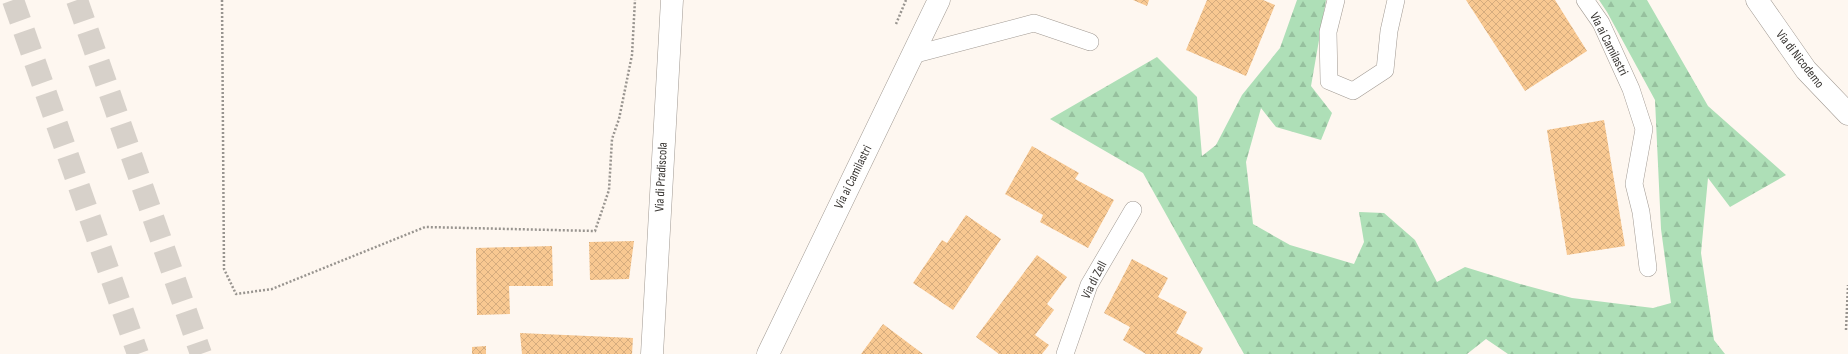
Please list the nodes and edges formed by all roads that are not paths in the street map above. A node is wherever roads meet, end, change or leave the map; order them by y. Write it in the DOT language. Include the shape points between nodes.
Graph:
graph roads {
  1 [pos="672,0"];
  2 [pos="939,0"];
  3 [pos="1336,0"];
  4 [pos="1396,0"];
  5 [pos="1585,0"];
  6 [pos="1757,0"];
  7 [pos="1090,42"];
  8 [pos="912,55"];
  9 [pos="1848,114"];
  10 [pos="1134,210"];
  11 [pos="1648,268"];
  12 [pos="652,354"];
  13 [pos="768,354"];
  14 [pos="1065,354"];
  1 -- 12 [label="street, Via di Pradiscola"];
  2 -- 8 [label="street, Via ai Camilastri"];
  3 -- 4 [label="lane" via="1328,32 1329,81 1353,91 1385,70 1389,31"];
  5 -- 11 [label="lane, Via ai Camilastri" via="1601,24 1631,89 1644,129 1634,184 1641,212"];
  6 -- 9 [label="street, Via di Nicodemo" via="1806,70"];
  7 -- 8 [label="lane" via="1034,23"];
  8 -- 13 [label="street, Via ai Camilastri"];
  10 -- 14 [label="lane, Via di Zell" via="1089,285"];
}
